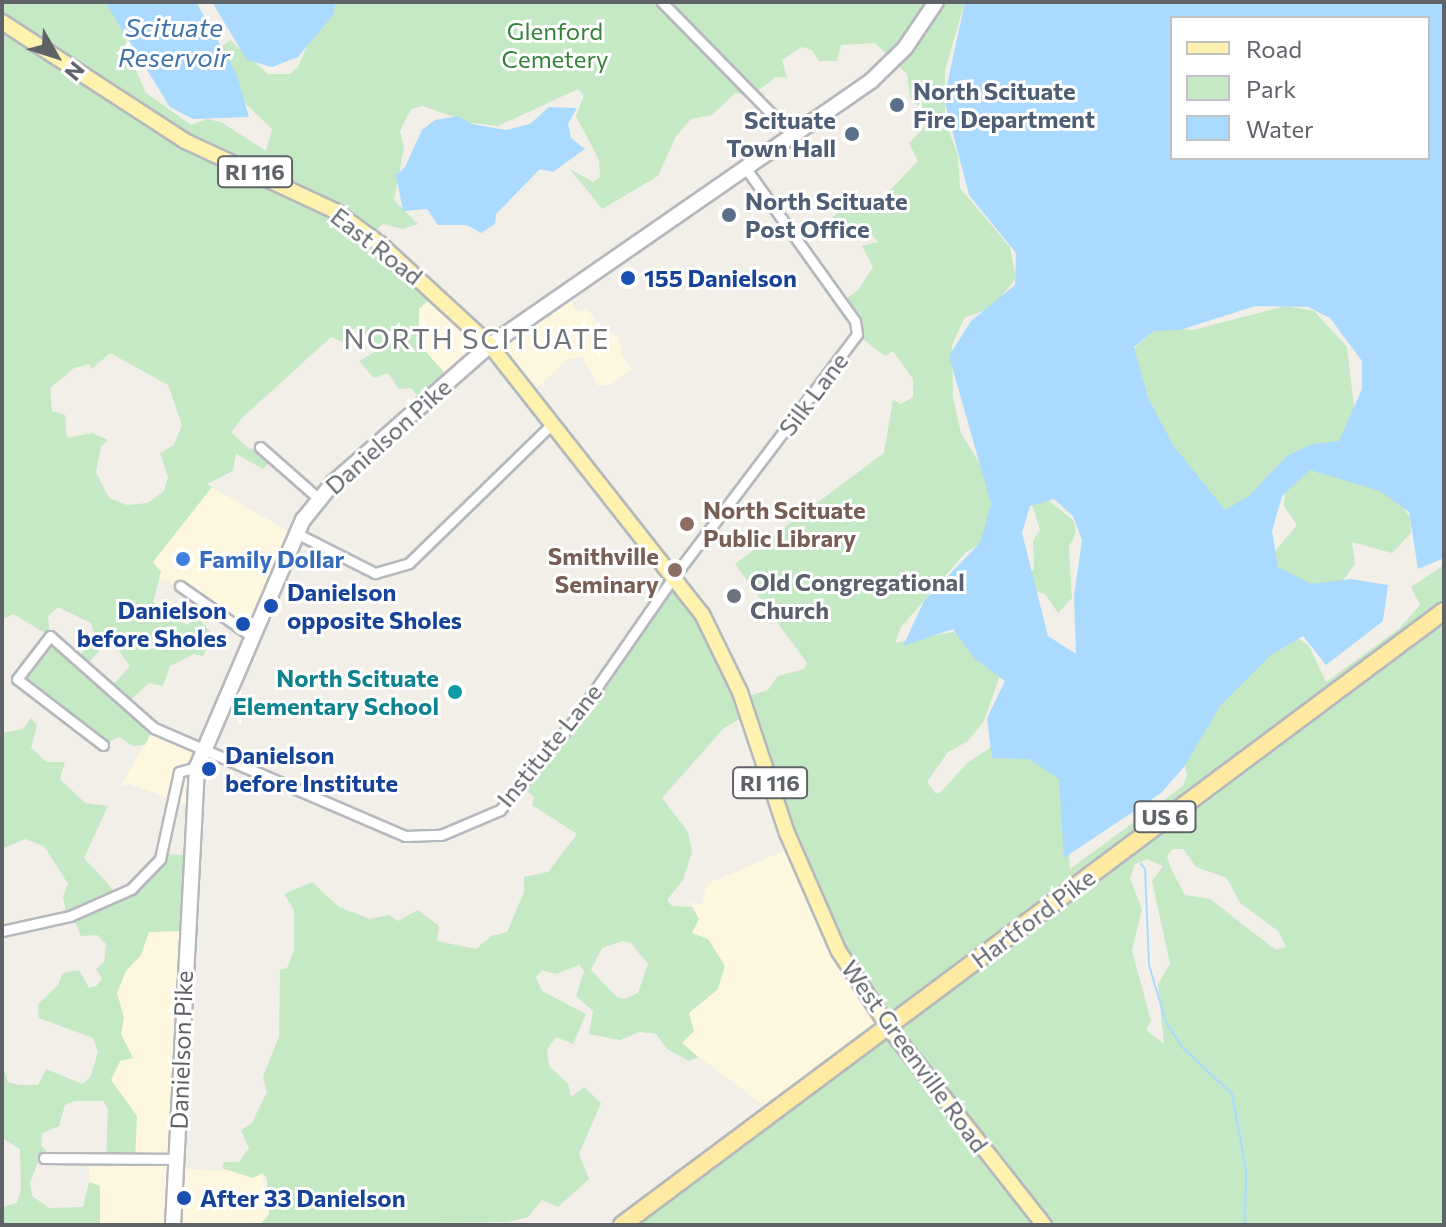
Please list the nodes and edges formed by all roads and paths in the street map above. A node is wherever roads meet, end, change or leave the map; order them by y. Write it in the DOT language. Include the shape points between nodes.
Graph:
graph roads {
  1 [pos="662,2"];
  2 [pos="936,2"];
  3 [pos="2,22"];
  4 [pos="793,136"];
  5 [pos="746,169"];
  6 [pos="490,345"];
  7 [pos="553,423"];
  8 [pos="260,447"];
  9 [pos="319,499"];
  10 [pos="296,533"];
  11 [pos="675,575"];
  12 [pos="180,586"];
  13 [pos="1444,611"];
  14 [pos="250,635"];
  15 [pos="103,745"];
  16 [pos="202,747"];
  17 [pos="197,767"];
  18 [pos="2,931"];
  19 [pos="889,1028"];
  20 [pos="44,1158"];
  21 [pos="177,1159"];
  22 [pos="173,1225"];
  23 [pos="622,1225"];
  24 [pos="1044,1225"];
  1 -- 4 [label="street"];
  2 -- 4 [label="main road, Danielson Pike" via="889,65"];
  3 -- 6 [label="main road, East Road / RI 116" via="185,141 335,211 380,244"];
  4 -- 5 [label="main road, Danielson Pike"];
  5 -- 6 [label="main road, Danielson Pike"];
  5 -- 11 [label="street, Silk Lane" via="855,321 857,334"];
  6 -- 7 [label="main road, West Greenville Road / RI 116"];
  6 -- 9 [label="main road, Danielson Pike"];
  7 -- 10 [label="street" via="409,563 375,573"];
  7 -- 11 [label="main road, West Greenville Road / RI 116"];
  8 -- 9 [label="street"];
  9 -- 10 [label="main road, Danielson Pike"];
  10 -- 14 [label="main road, Danielson Pike"];
  11 -- 16 [label="street, Institute Lane" via="572,723 508,802 456,830 405,836"];
  11 -- 19 [label="main road, West Greenville Road / RI 116" via="727,661 822,920"];
  12 -- 14 [label="street"];
  13 -- 19 [label="highway, Hartford Pike / US 6"];
  14 -- 16 [label="main road, Danielson Pike"];
  15 -- 16 [label="street, Institute Lane" via="17,679 50,636 154,728"];
  16 -- 17 [label="main road, Danielson Pike"];
  17 -- 18 [label="street" via="179,772 160,859 131,889 70,916"];
  17 -- 21 [label="main road, Danielson Pike"];
  19 -- 23 [label="highway, Hartford Pike / US 6"];
  19 -- 24 [label="main road, West Greenville Road / RI 116"];
  20 -- 21 [label="street"];
  21 -- 22 [label="main road, Danielson Pike"];
}
